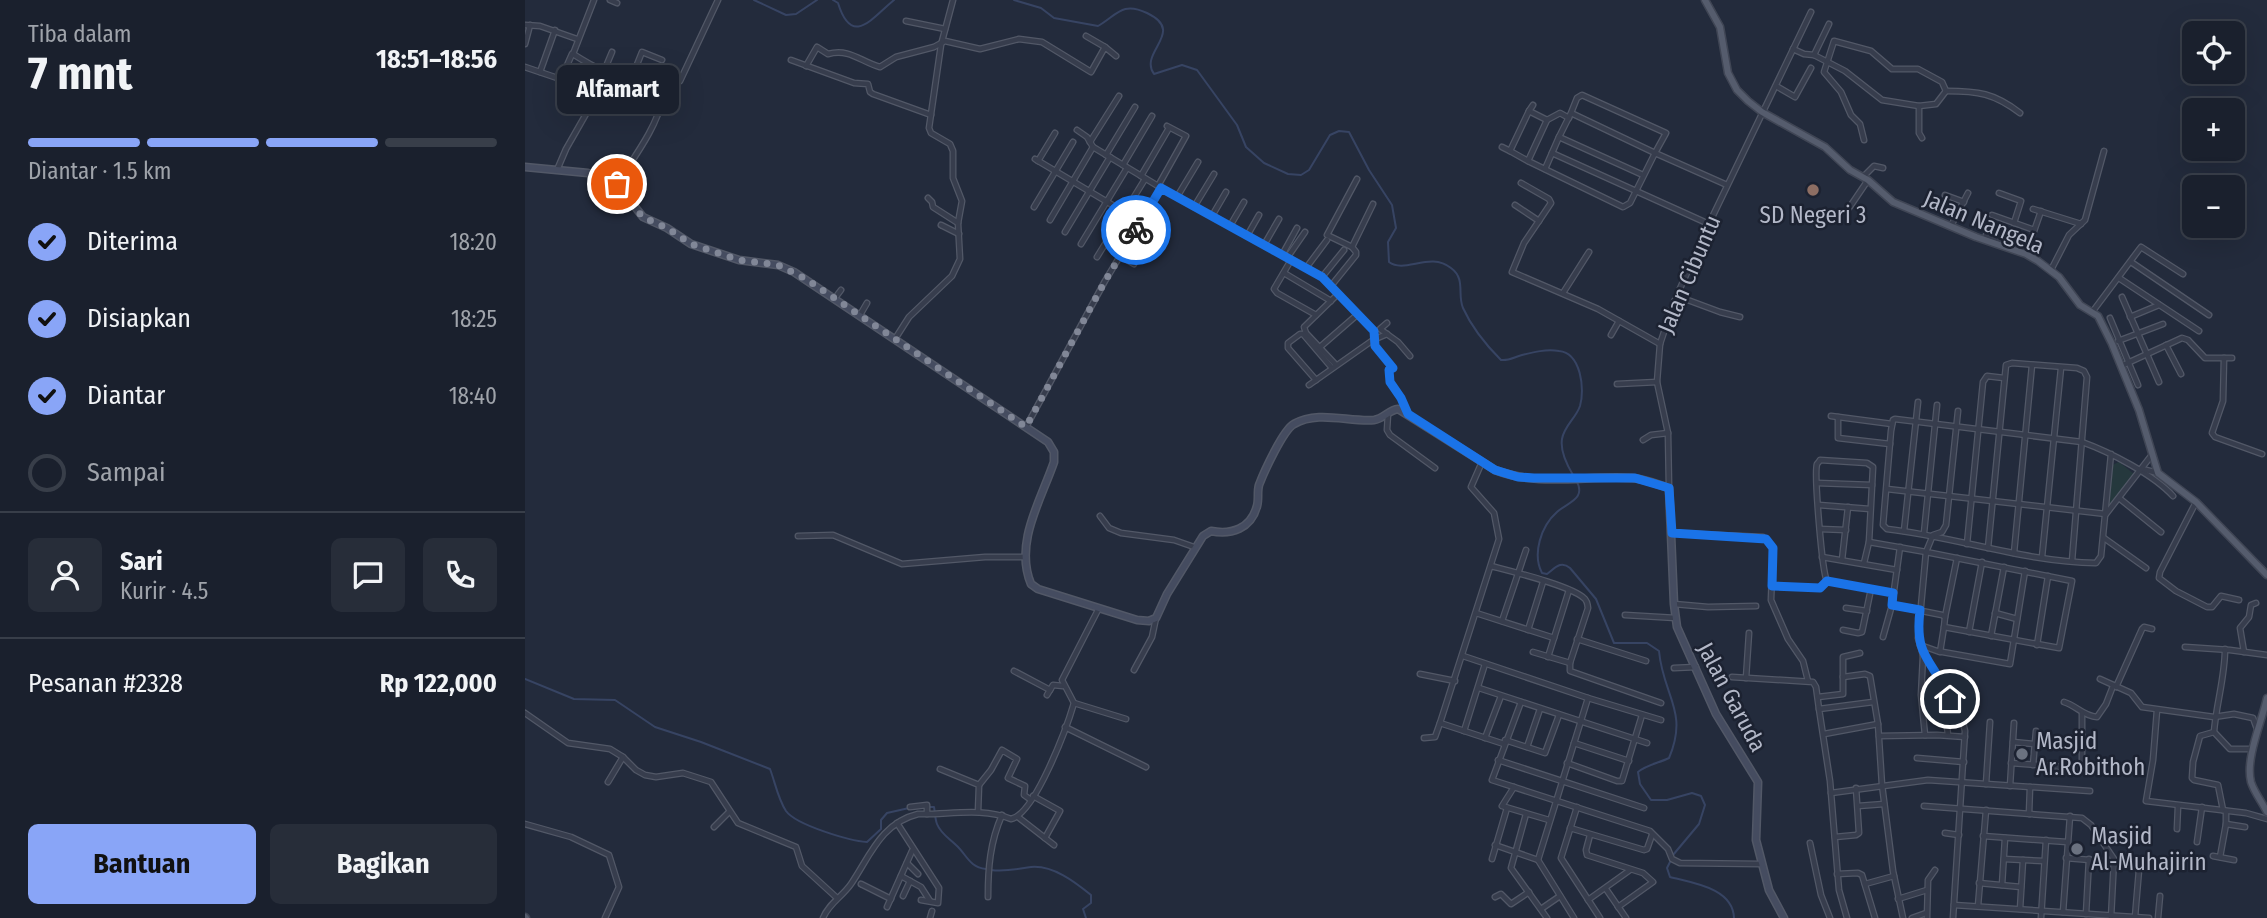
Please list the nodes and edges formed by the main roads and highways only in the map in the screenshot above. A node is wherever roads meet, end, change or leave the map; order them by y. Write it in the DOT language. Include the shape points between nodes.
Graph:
graph roads {
  1 [pos="1705,0"];
  2 [pos="2267,575"];
  3 [pos="2267,698"];
  4 [pos="2267,812"];
  1 -- 2 [label="main road, Jalan Nangela" via="1720,27 1728,74 1737,90 1762,112 1825,147 1892,202 2027,252 2051,270 2080,305 2093,312 2112,344 2139,410 2158,473 2196,502"];
  3 -- 4 [label="main road" via="2253,749 2251,779"];
}
